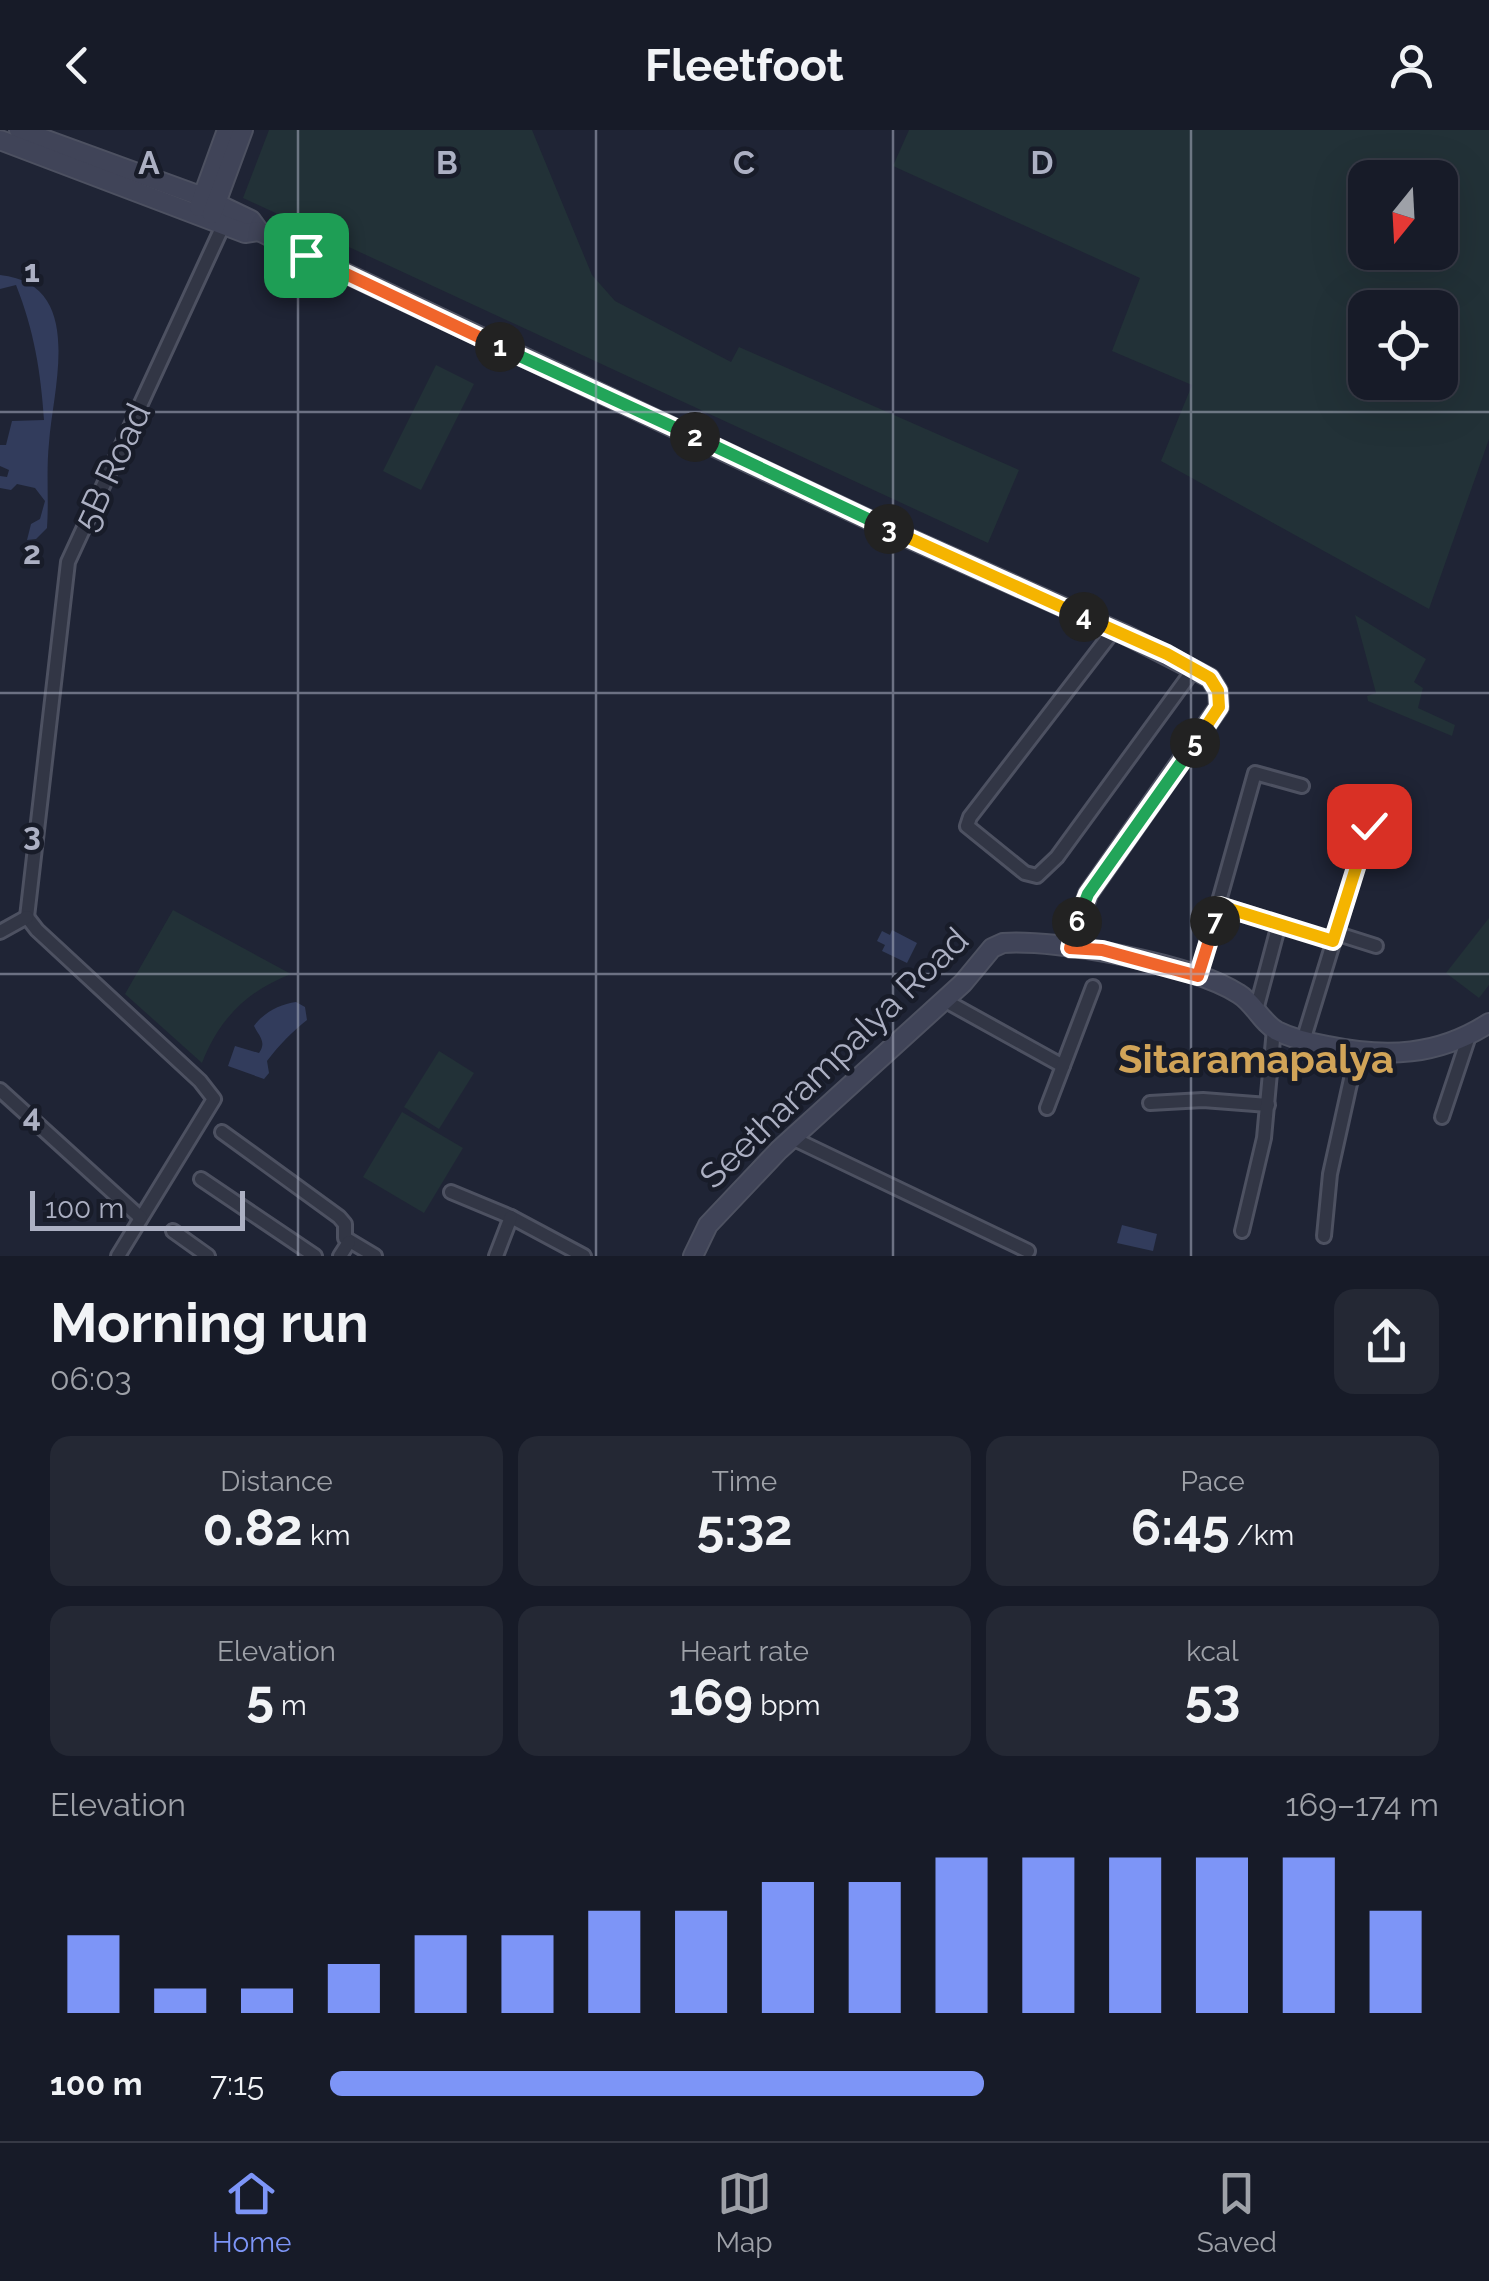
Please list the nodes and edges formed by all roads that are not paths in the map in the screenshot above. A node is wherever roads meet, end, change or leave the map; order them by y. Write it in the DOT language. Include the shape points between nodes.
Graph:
graph roads {
  1 [pos="19,130"];
  2 [pos="228,130"];
  3 [pos="243,130"];
  4 [pos="0,140"];
  5 [pos="214,211"];
  6 [pos="1114,630"];
  7 [pos="1194,670"];
  8 [pos="1302,786"];
  9 [pos="1369,826"];
  10 [pos="1220,906"];
  11 [pos="27,917"];
  12 [pos="1279,924"];
  13 [pos="0,932"];
  14 [pos="1334,937"];
  15 [pos="1376,946"];
  16 [pos="1070,948"];
  17 [pos="1198,976"];
  18 [pos="1092,987"];
  19 [pos="944,1000"];
  20 [pos="1256,1010"];
  21 [pos="1489,1023"];
  22 [pos="1274,1029"];
  23 [pos="1469,1036"];
  24 [pos="1303,1041"];
  25 [pos="1357,1052"];
  26 [pos="1063,1066"];
  27 [pos="0,1090"];
  28 [pos="1150,1103"];
  29 [pos="1268,1104"];
  30 [pos="1047,1108"];
  31 [pos="1442,1117"];
  32 [pos="222,1132"];
  33 [pos="792,1138"];
  34 [pos="201,1179"];
  35 [pos="450,1192"];
  36 [pos="510,1217"];
  37 [pos="141,1218"];
  38 [pos="173,1231"];
  39 [pos="1242,1231"];
  40 [pos="1324,1236"];
  41 [pos="349,1242"];
  42 [pos="1028,1250"];
  43 [pos="563,1251"];
  44 [pos="118,1256"];
  45 [pos="208,1256"];
  46 [pos="315,1256"];
  47 [pos="340,1256"];
  48 [pos="375,1256"];
  49 [pos="496,1256"];
  50 [pos="584,1256"];
  51 [pos="692,1256"];
  1 -- 5 [label="street"];
  2 -- 5 [label="street"];
  3 -- 5 [label="street"];
  4 -- 5 [label="street"];
  5 -- 6 [label="street" via="251,220 259,231"];
  5 -- 11 [label="street, 5B Road" via="68,562"];
  6 -- 7 [label="street"];
  6 -- 7 [label="street" via="970,817 967,826 1025,874 1036,876 1057,858"];
  7 -- 16 [label="street" via="1210,678 1219,707 1088,894"];
  8 -- 10 [label="street" via="1256,772"];
  9 -- 14 [label="street"];
  10 -- 12 [label="street"];
  10 -- 17 [label="street"];
  11 -- 13 [label="street"];
  11 -- 37 [label="street" via="214,1099"];
  12 -- 14 [label="street"];
  12 -- 20 [label="street"];
  14 -- 15 [label="street"];
  14 -- 24 [label="street"];
  16 -- 17 [label="street, Seetharampalya Road"];
  16 -- 19 [label="street, Seetharampalya Road" via="1002,943"];
  17 -- 20 [label="street, Seetharampalya Road" via="1241,994"];
  18 -- 26 [label="street"];
  19 -- 26 [label="street"];
  19 -- 33 [label="street, Seetharampalya Road"];
  20 -- 22 [label="street, Seetharampalya Road"];
  21 -- 23 [label="street, Seetharampalya Road"];
  22 -- 24 [label="street, Seetharampalya Road"];
  22 -- 29 [label="street"];
  23 -- 25 [label="street, Seetharampalya Road" via="1398,1055"];
  23 -- 31 [label="street"];
  24 -- 25 [label="street, Seetharampalya Road"];
  25 -- 40 [label="street" via="1330,1174"];
  26 -- 30 [label="street"];
  27 -- 37 [label="street"];
  28 -- 29 [label="street"];
  29 -- 39 [label="street"];
  32 -- 41 [label="street" via="339,1217"];
  33 -- 42 [label="street"];
  33 -- 51 [label="street, Seetharampalya Road" via="708,1225"];
  34 -- 46 [label="street"];
  35 -- 36 [label="street"];
  36 -- 43 [label="street"];
  36 -- 49 [label="street"];
  37 -- 44 [label="street"];
  38 -- 45 [label="street"];
  41 -- 47 [label="street"];
  41 -- 48 [label="street"];
  43 -- 50 [label="street"];
}
